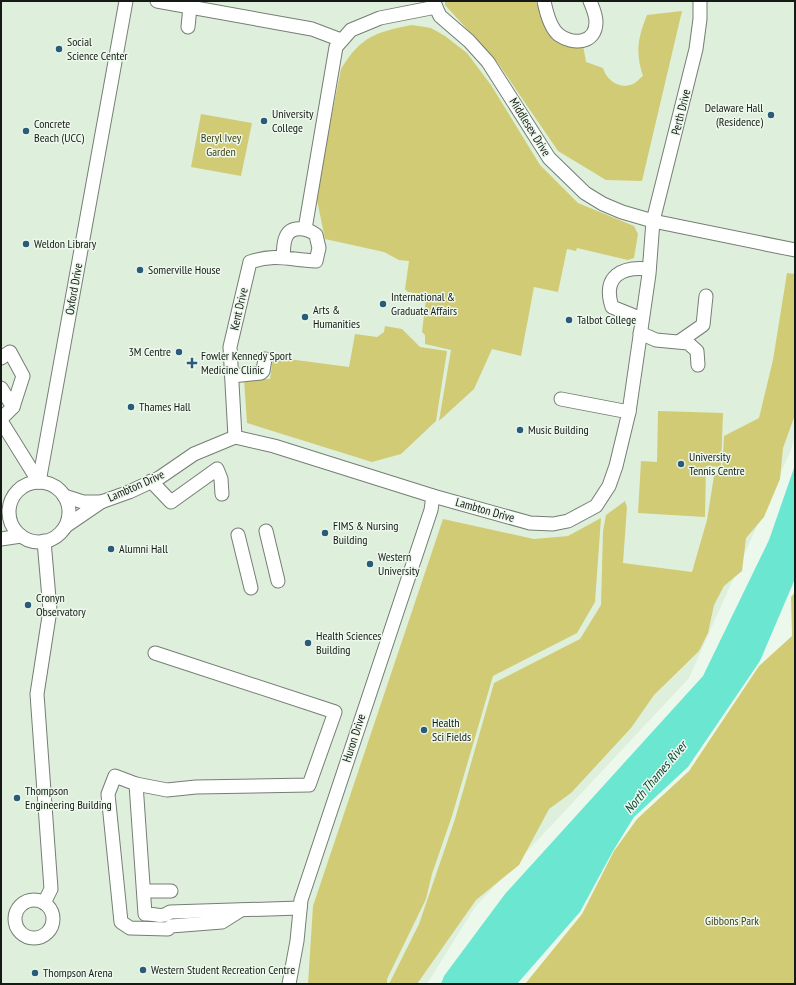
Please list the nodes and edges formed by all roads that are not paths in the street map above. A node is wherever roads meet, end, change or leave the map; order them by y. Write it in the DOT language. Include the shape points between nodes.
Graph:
graph roads {
  1 [pos="126,1"];
  2 [pos="157,1"];
  3 [pos="544,1"];
  4 [pos="590,1"];
  5 [pos="700,1"];
  6 [pos="435,4"];
  7 [pos="190,7"];
  8 [pos="188,26"];
  9 [pos="341,40"];
  10 [pos="653,221"];
  11 [pos="305,229"];
  12 [pos="795,250"];
  13 [pos="283,256"];
  14 [pos="649,269"];
  15 [pos="706,296"];
  16 [pos="642,319"];
  17 [pos="640,333"];
  18 [pos="707,335"];
  19 [pos="684,342"];
  20 [pos="1,358"];
  21 [pos="265,360"];
  22 [pos="698,365"];
  23 [pos="232,376"];
  24 [pos="1,388"];
  25 [pos="562,399"];
  26 [pos="13,407"];
  27 [pos="629,412"];
  28 [pos="1,420"];
  29 [pos="235,437"];
  30 [pos="7,440"];
  31 [pos="151,481"];
  32 [pos="39,482"];
  33 [pos="63,493"];
  34 [pos="222,494"];
  35 [pos="433,496"];
  36 [pos="100,502"];
  37 [pos="6,510"];
  38 [pos="66,526"];
  39 [pos="266,531"];
  40 [pos="238,535"];
  41 [pos="21,536"];
  42 [pos="1,539"];
  43 [pos="44,541"];
  44 [pos="278,581"];
  45 [pos="251,588"];
  46 [pos="155,652"];
  47 [pos="136,784"];
  48 [pos="144,891"];
  49 [pos="171,891"];
  50 [pos="44,903"];
  51 [pos="300,908"];
  52 [pos="242,910"];
  53 [pos="289,984"];
  1 -- 32 [label="street, Oxford Drive"];
  2 -- 7 [label="street"];
  3 -- 4 [label="street" via="546,12 559,34 575,42 583,42 594,31 596,23"];
  5 -- 10 [label="street, Perth Drive" via="696,48"];
  6 -- 9 [label="street" via="380,18 351,30"];
  6 -- 10 [label="street, Middlesex Drive" via="440,16 469,41 488,62 549,158 572,182 603,204"];
  7 -- 8 [label="street"];
  7 -- 9 [label="street" via="312,29"];
  9 -- 11 [label="street" via="336,47"];
  10 -- 12 [label="street, Middlesex Drive"];
  10 -- 14 [label="street, Lambton Drive"];
  11 -- 13 [label="street" via="292,231 286,237"];
  11 -- 13 [label="street, Kent Drive" via="315,234 319,242 316,261"];
  13 -- 23 [label="street, Kent Drive" via="250,262 230,347"];
  14 -- 16 [label="street, Lambton Drive"];
  14 -- 16 [label="street" via="636,267 621,272 613,278 608,295 612,306"];
  15 -- 19 [label="street" via="703,326"];
  16 -- 17 [label="street, Lambton Drive"];
  17 -- 19 [label="street" via="656,340"];
  17 -- 27 [label="street, Lambton Drive"];
  18 -- 19 [label="street"];
  19 -- 22 [label="street" via="697,351"];
  20 -- 26 [label="street" via="10,352 23,376"];
  21 -- 23 [label="street" via="261,373"];
  23 -- 29 [label="street, Kent Drive"];
  24 -- 26 [label="street"];
  25 -- 27 [label="street"];
  26 -- 28 [label="street"];
  27 -- 35 [label="street, Lambton Drive" via="609,486 596,506 568,521 553,524 530,523"];
  28 -- 30 [label="street"];
  29 -- 31 [label="street, Lambton Drive" via="194,454"];
  29 -- 35 [label="street, Lambton Drive" via="274,446"];
  30 -- 32 [label="street"];
  31 -- 34 [label="street" via="171,502 217,469"];
  31 -- 36 [label="street, Lambton Drive"];
  32 -- 33 [label="street" via="50,484"];
  32 -- 37 [label="street" via="27,484 18,491"];
  33 -- 36 [label="street, Lambton Drive" via="83,502"];
  33 -- 38 [label="street" via="68,504 69,516"];
  35 -- 51 [label="street, Huron Drive" via="300,900"];
  36 -- 38 [label="street, Lambton Drive"];
  37 -- 41 [label="street"];
  38 -- 43 [label="street" via="58,535"];
  39 -- 44 [label="street"];
  40 -- 45 [label="street"];
  41 -- 42 [label="street"];
  41 -- 43 [label="street" via="34,541"];
  43 -- 50 [label="street" via="50,610 37,694 51,889"];
  46 -- 47 [label="street" via="335,712 308,785 167,790"];
  47 -- 48 [label="street"];
  47 -- 52 [label="street" via="115,776 108,794 120,922 130,928 150,928 154,923 167,922 171,926 222,922"];
  48 -- 49 [label="street"];
  48 -- 52 [label="street" via="145,914 156,909 170,912"];
  51 -- 52 [label="street"];
  51 -- 53 [label="street, Huron Drive"];
}
